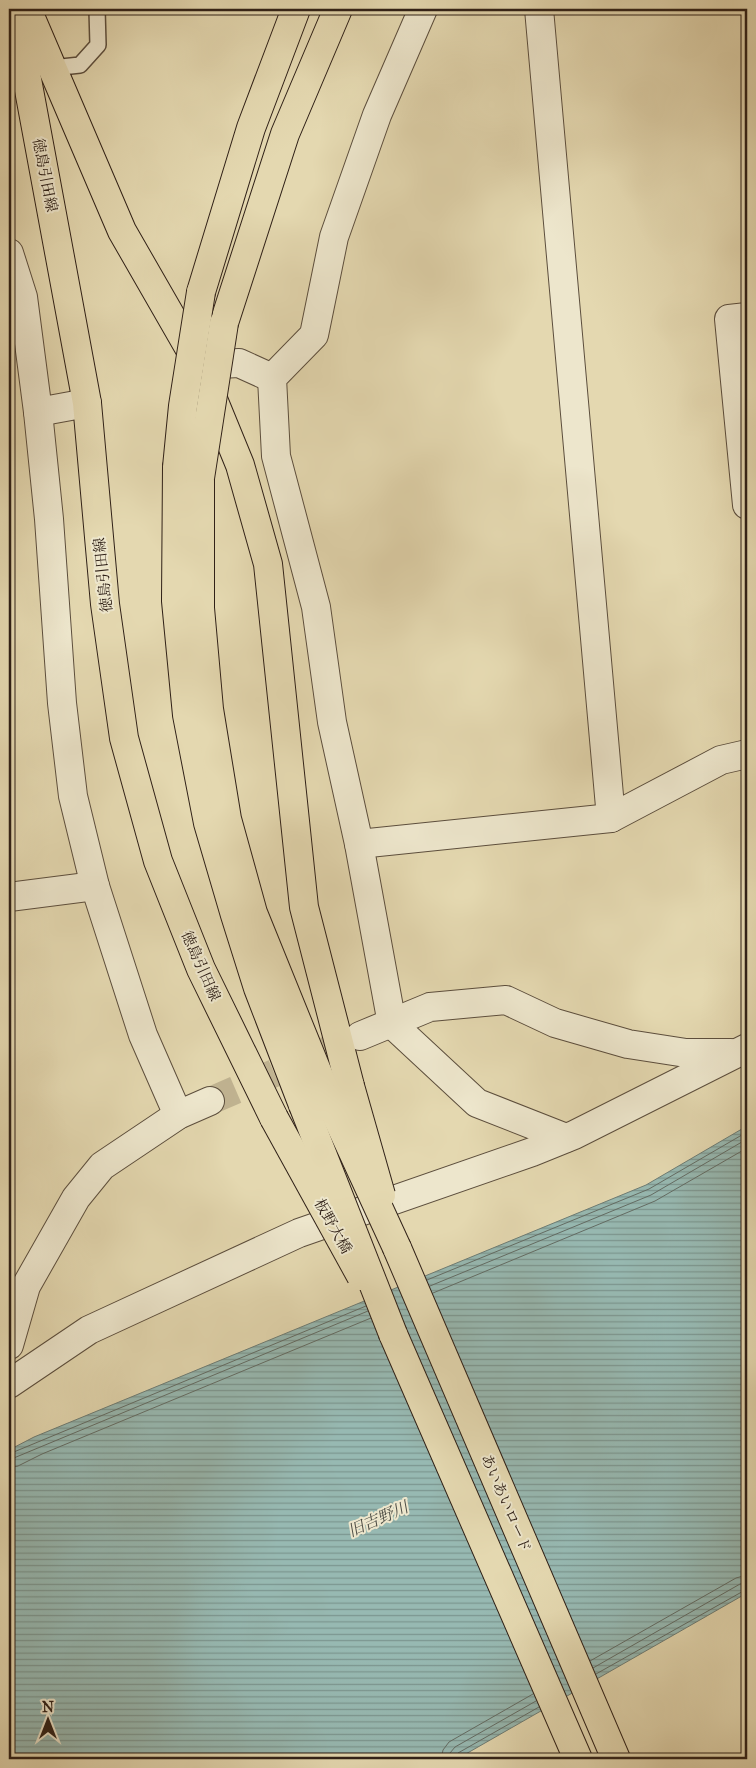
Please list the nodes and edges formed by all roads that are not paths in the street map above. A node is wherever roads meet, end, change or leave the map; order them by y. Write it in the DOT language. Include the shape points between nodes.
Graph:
graph roads {
  1 [pos="14,9"];
  2 [pos="27,9"];
  3 [pos="97,9"];
  4 [pos="296,9"];
  5 [pos="338,9"];
  6 [pos="423,9"];
  7 [pos="539,9"];
  8 [pos="52,68"];
  9 [pos="9,252"];
  10 [pos="747,317"];
  11 [pos="199,365"];
  12 [pos="272,378"];
  13 [pos="87,403"];
  14 [pos="38,412"];
  15 [pos="189,473"];
  16 [pos="747,505"];
  17 [pos="747,754"];
  18 [pos="611,818"];
  19 [pos="360,844"];
  20 [pos="95,886"];
  21 [pos="9,897"];
  22 [pos="392,1024"];
  23 [pos="360,1036"];
  24 [pos="743,1051"];
  25 [pos="327,1096"];
  26 [pos="210,1101"];
  27 [pos="178,1115"];
  28 [pos="274,1118"];
  29 [pos="566,1138"];
  30 [pos="393,1334"];
  31 [pos="9,1345"];
  32 [pos="9,1384"];
  33 [pos="578,1759"];
  34 [pos="616,1759"];
  1 -- 13 [label="main road, 徳島引田線"];
  2 -- 8 [label="main road"];
  3 -- 8 [label="lane" via="98,45 80,65"];
  4 -- 15 [label="main road, bridge" via="252,128 201,292 183,406"];
  5 -- 15 [label="main road, bridge" via="285,134 224,323"];
  6 -- 12 [label="street" via="378,116 334,237 314,335"];
  7 -- 18 [label="street"];
  8 -- 11 [label="main road" via="122,231"];
  9 -- 14 [label="street" via="23,297"];
  10 -- 16 [label="street" via="729,319"];
  11 -- 12 [label="street" via="239,363"];
  11 -- 25 [label="main road" via="240,465 268,564"];
  12 -- 19 [label="street" via="276,456 316,607 332,722"];
  13 -- 14 [label="street"];
  13 -- 28 [label="main road, 徳島引田線" via="104,604 124,738 158,861 201,968"];
  14 -- 20 [label="street" via="69,768"];
  15 -- 25 [label="main road" via="176,600 187,715 208,823 258,988"];
  17 -- 18 [label="street" via="721,760"];
  18 -- 19 [label="street"];
  19 -- 22 [label="street"];
  20 -- 21 [label="street"];
  20 -- 27 [label="street" via="144,1035"];
  22 -- 23 [label="street"];
  22 -- 24 [label="street" via="430,1007 506,1000 555,1023 628,1044 686,1053"];
  22 -- 29 [label="street" via="477,1103"];
  24 -- 29 [label="street"];
  25 -- 30 [label="main road, bridge"];
  25 -- 34 [label="main road, あいあいロード, bridge" via="397,1248"];
  26 -- 27 [label="street"];
  27 -- 31 [label="street" via="102,1166 76,1198 26,1286"];
  28 -- 30 [label="main road, 板野大橋, bridge"];
  29 -- 32 [label="street" via="298,1233 89,1330"];
  30 -- 33 [label="main road"];
}
